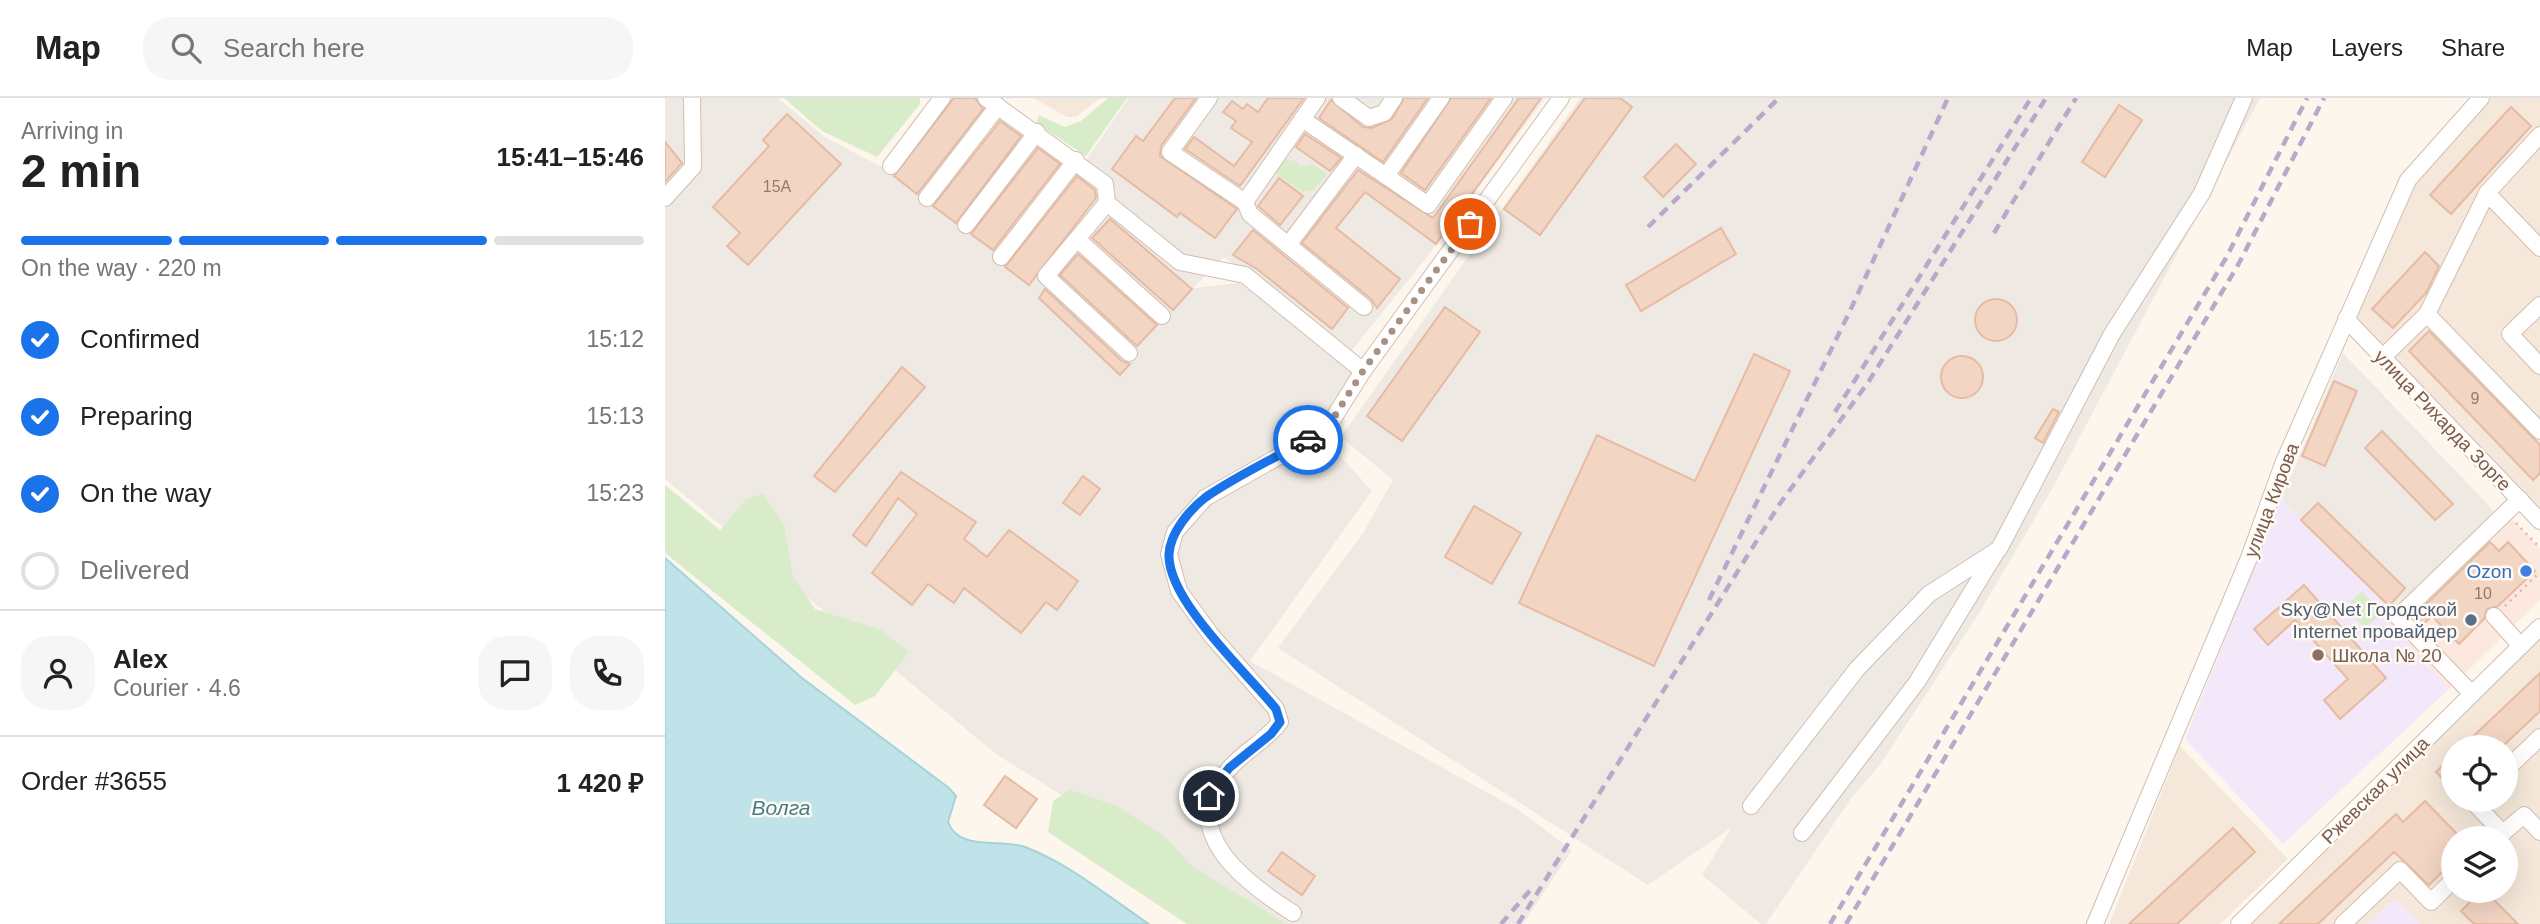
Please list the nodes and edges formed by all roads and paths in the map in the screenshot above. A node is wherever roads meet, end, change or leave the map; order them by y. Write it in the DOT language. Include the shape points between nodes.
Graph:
graph roads {
  1 [pos="692,98"];
  2 [pos="942,98"];
  3 [pos="1209,98"];
  4 [pos="1317,98"];
  5 [pos="1341,98"];
  6 [pos="1394,98"];
  7 [pos="1441,98"];
  8 [pos="1504,98"];
  9 [pos="1561,98"];
  10 [pos="2244,98"];
  11 [pos="2481,98"];
  12 [pos="992,102"];
  13 [pos="1302,119"];
  14 [pos="1037,132"];
  15 [pos="2540,135"];
  16 [pos="1356,155"];
  17 [pos="1076,160"];
  18 [pos="891,166"];
  19 [pos="1387,176"];
  20 [pos="2487,193"];
  21 [pos="665,198"];
  22 [pos="927,198"];
  23 [pos="1245,202"];
  24 [pos="1108,203"];
  25 [pos="966,225"];
  26 [pos="1077,239"];
  27 [pos="1288,245"];
  28 [pos="2540,248"];
  29 [pos="1001,257"];
  30 [pos="2540,305"];
  31 [pos="1364,307"];
  32 [pos="2427,314"];
  33 [pos="1161,316"];
  34 [pos="2346,319"];
  35 [pos="1129,353"];
  36 [pos="2383,357"];
  37 [pos="2540,366"];
  38 [pos="1363,371"];
  39 [pos="2540,431"];
  40 [pos="2532,507"];
  41 [pos="2506,513"];
  42 [pos="2540,548"];
  43 [pos="1999,549"];
  44 [pos="2540,572"];
  45 [pos="2494,616"];
  46 [pos="2540,627"];
  47 [pos="2521,646"];
  48 [pos="2472,694"];
  49 [pos="2540,737"];
  50 [pos="2518,758"];
  51 [pos="1751,806"];
  52 [pos="2481,812"];
  53 [pos="2492,826"];
  54 [pos="2511,826"];
  55 [pos="2540,832"];
  56 [pos="1802,833"];
  57 [pos="2441,892"];
  58 [pos="1293,914"];
  59 [pos="2095,924"];
  60 [pos="2239,924"];
  61 [pos="2343,924"];
  1 -- 21 [label="street" via="693,167"];
  2 -- 18 [label="street"];
  3 -- 23 [label="street" via="1170,152"];
  4 -- 13 [label="street"];
  5 -- 6 [label="street" via="1369,118 1384,113"];
  7 -- 19 [label="street"];
  8 -- 19 [label="street" via="1428,205"];
  9 -- 38 [label="street"];
  10 -- 43 [label="street" via="2202,193 2112,334"];
  11 -- 34 [label="street, улица Кирова" via="2408,180"];
  12 -- 14 [label="street"];
  12 -- 22 [label="street"];
  13 -- 16 [label="street"];
  13 -- 23 [label="street"];
  14 -- 17 [label="street"];
  14 -- 25 [label="street"];
  15 -- 20 [label="street"];
  16 -- 19 [label="street"];
  16 -- 27 [label="street"];
  17 -- 24 [label="street" via="1105,184"];
  17 -- 29 [label="street"];
  20 -- 28 [label="street"];
  20 -- 32 [label="street"];
  23 -- 27 [label="street" via="1250,214"];
  24 -- 26 [label="street"];
  24 -- 38 [label="street" via="1180,261 1245,275"];
  26 -- 33 [label="street"];
  26 -- 35 [label="street" via="1041,282"];
  27 -- 31 [label="street"];
  30 -- 37 [label="street" via="2509,334"];
  32 -- 36 [label="street"];
  32 -- 39 [label="street"];
  34 -- 36 [label="street, улица Рихарда Зорге"];
  34 -- 59 [label="street, улица Кирова"];
  36 -- 40 [label="street, улица Рихарда Зорге"];
  38 -- 58 [label="street" via="1331,422 1315,436 1205,498 1175,532 1169,554 1179,591 1276,709 1280,722 1271,734 1229,768 1209,796 1216,845 1234,870"];
  40 -- 41 [label="street"];
  41 -- 42 [label="path"];
  41 -- 48 [label="street" via="2398,617"];
  43 -- 51 [label="street" via="1929,594 1857,669"];
  43 -- 56 [label="street" via="1917,682"];
  44 -- 45 [label="path"];
  45 -- 47 [label="street"];
  46 -- 47 [label="street, Ржевская улица"];
  47 -- 48 [label="street, Ржевская улица"];
  48 -- 60 [label="street, Ржевская улица"];
  49 -- 50 [label="street"];
  52 -- 53 [label="street"];
  54 -- 55 [label="street" via="2524,815"];
  57 -- 61 [label="street" via="2431,902 2400,870"];
}
